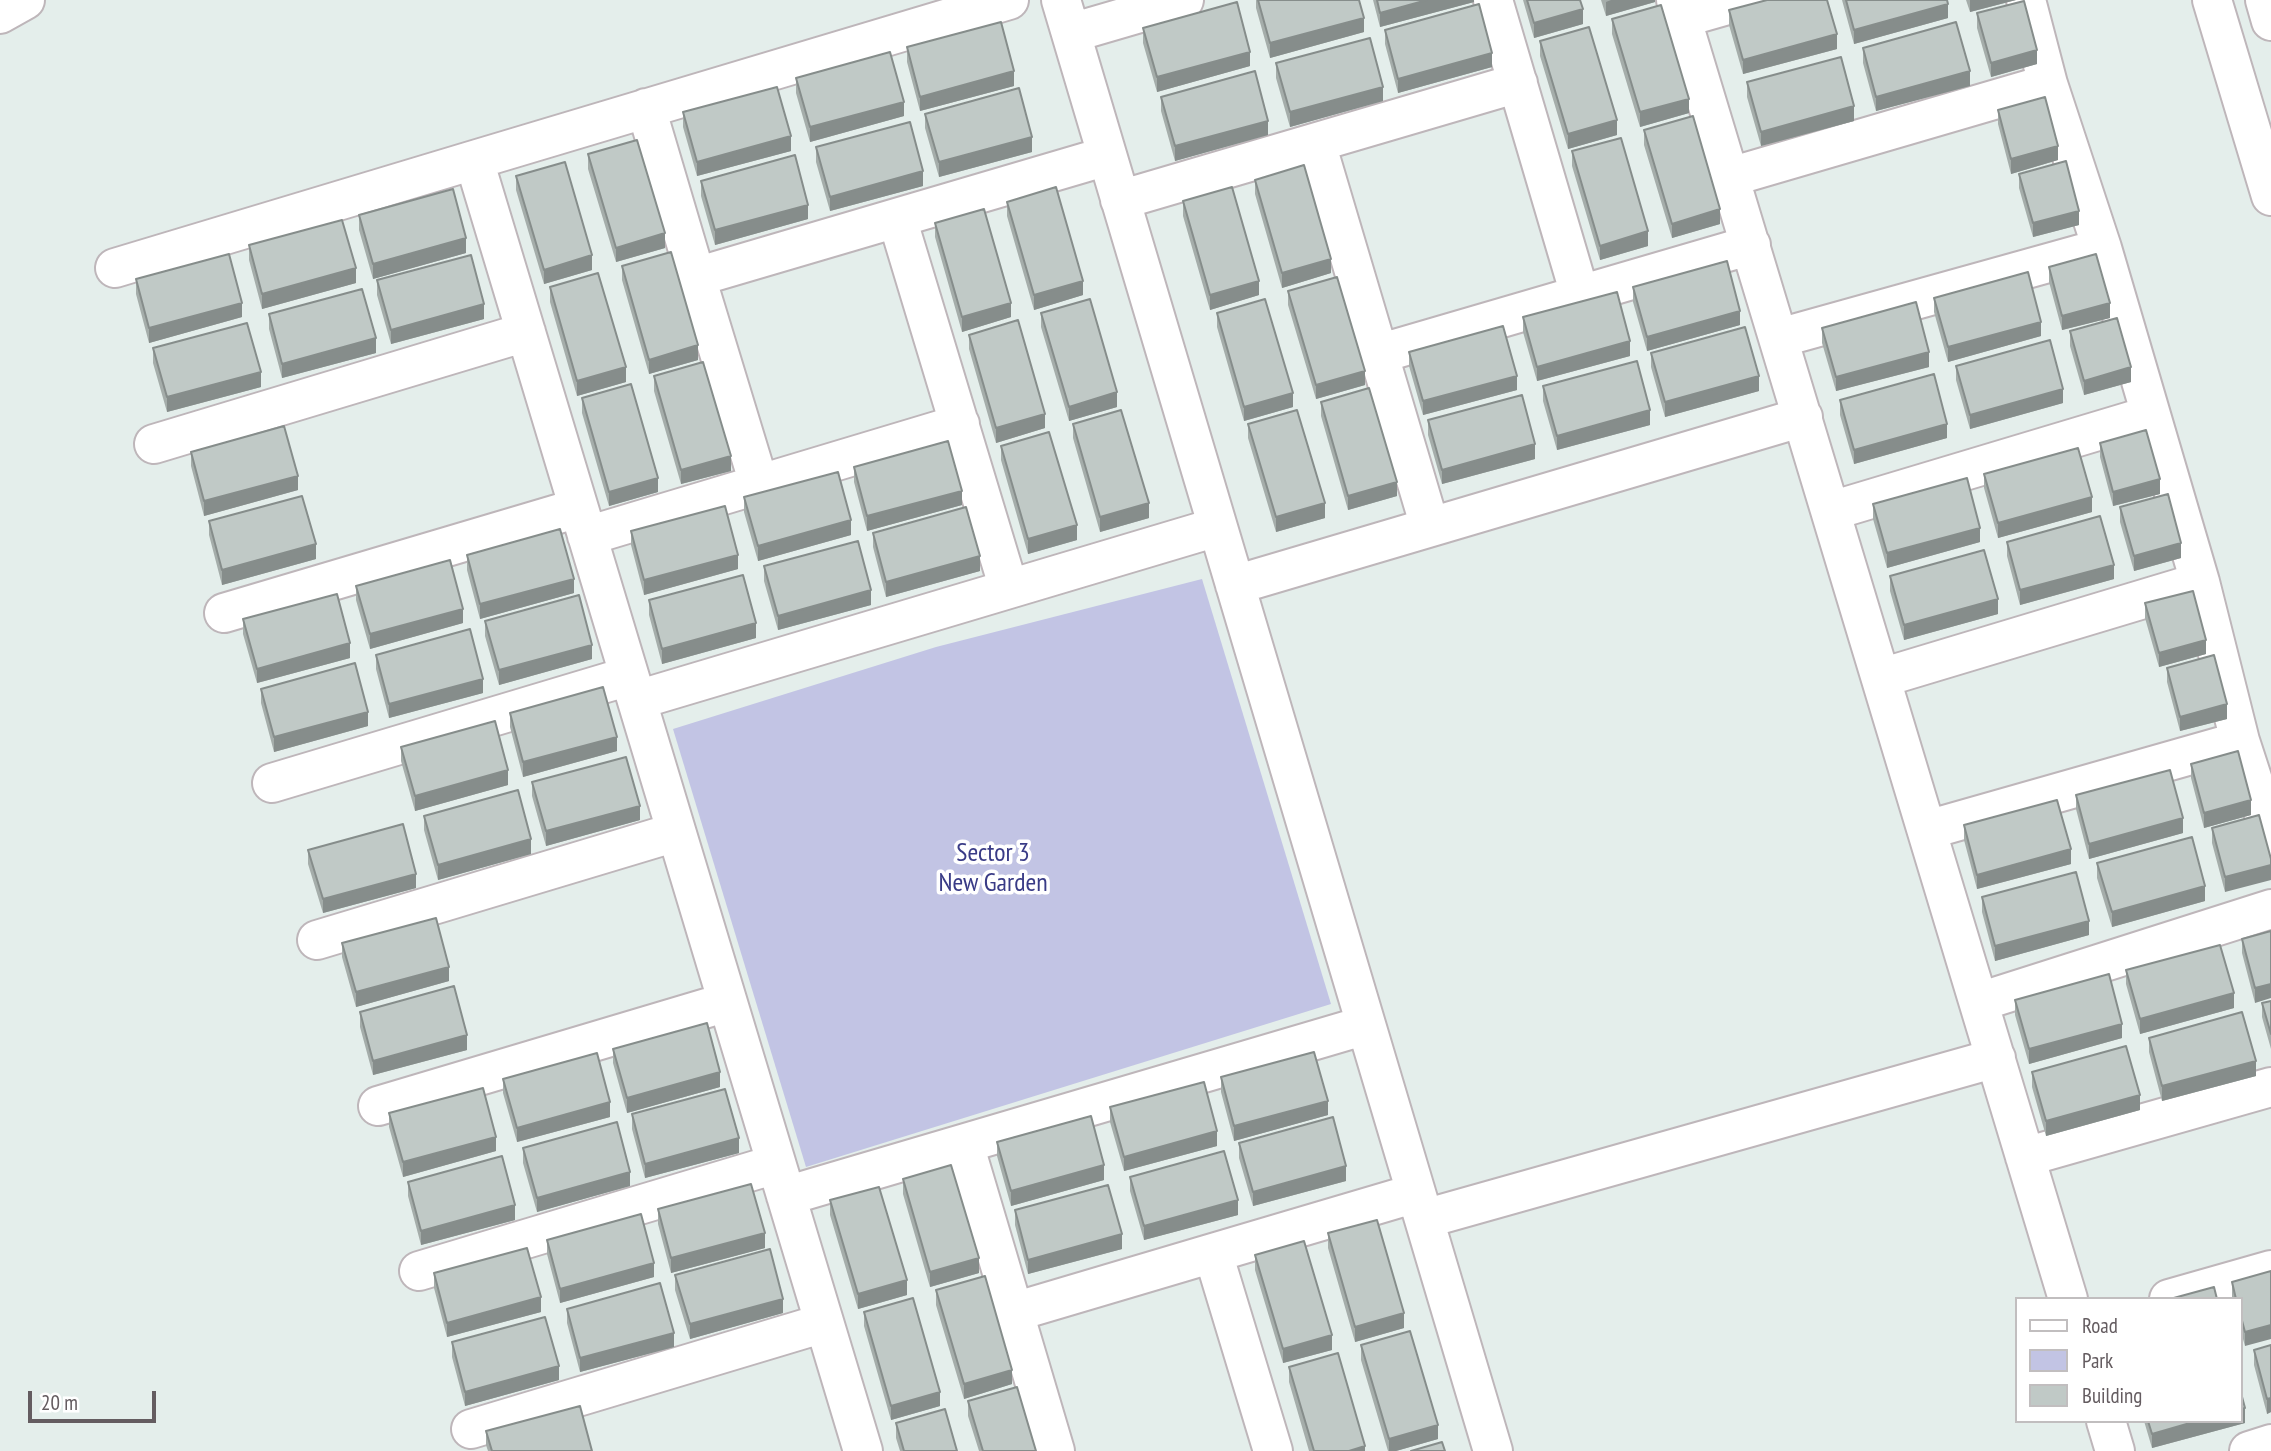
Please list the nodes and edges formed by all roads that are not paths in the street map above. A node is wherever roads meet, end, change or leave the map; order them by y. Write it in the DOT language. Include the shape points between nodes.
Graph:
graph roads {
  1 [pos="25,0"];
  2 [pos="1009,0"];
  3 [pos="1184,0"];
  4 [pos="1493,0"];
  5 [pos="1745,0"];
  6 [pos="2026,0"];
  7 [pos="2213,0"];
  8 [pos="2264,0"];
  9 [pos="1679,9"];
  10 [pos="0,14"];
  11 [pos="1066,17"];
  12 [pos="2271,21"];
  13 [pos="1518,83"];
  14 [pos="2048,84"];
  15 [pos="646,108"];
  16 [pos="1315,143"];
  17 [pos="1107,156"];
  18 [pos="474,160"];
  19 [pos="1730,177"];
  20 [pos="2271,196"];
  21 [pos="1120,200"];
  22 [pos="897,218"];
  23 [pos="1751,245"];
  24 [pos="2102,248"];
  25 [pos="115,268"];
  26 [pos="696,277"];
  27 [pos="1580,295"];
  28 [pos="526,332"];
  29 [pos="1779,338"];
  30 [pos="1378,354"];
  31 [pos="2151,415"];
  32 [pos="1802,418"];
  33 [pos="960,424"];
  34 [pos="154,444"];
  35 [pos="759,484"];
  36 [pos="1831,510"];
  37 [pos="583,522"];
  38 [pos="1217,527"];
  39 [pos="1430,527"];
  40 [pos="2200,583"];
  41 [pos="1235,585"];
  42 [pos="1009,589"];
  43 [pos="224,613"];
  44 [pos="1881,678"];
  45 [pos="633,688"];
  46 [pos="2240,741"];
  47 [pos="272,783"];
  48 [pos="1927,830"];
  49 [pos="676,832"];
  50 [pos="2271,836"];
  51 [pos="2271,909"];
  52 [pos="317,940"];
  53 [pos="727,1002"];
  54 [pos="1979,1002"];
  55 [pos="1366,1025"];
  56 [pos="1996,1058"];
  57 [pos="2271,1087"];
  58 [pos="377,1106"];
  59 [pos="964,1144"];
  60 [pos="2025,1157"];
  61 [pos="781,1180"];
  62 [pos="1420,1206"];
  63 [pos="1213,1253"];
  64 [pos="2271,1269"];
  65 [pos="419,1271"];
  66 [pos="2067,1297"];
  67 [pos="2176,1297"];
  68 [pos="1014,1312"];
  69 [pos="824,1323"];
  70 [pos="2107,1423"];
  71 [pos="471,1429"];
  72 [pos="2271,1444"];
  73 [pos="863,1451"];
  74 [pos="1055,1451"];
  75 [pos="1273,1451"];
  76 [pos="1493,1451"];
  77 [pos="2115,1451"];
  78 [pos="2249,1451"];
  1 -- 10 [label="street"];
  2 -- 15 [label="street"];
  3 -- 11 [label="street"];
  4 -- 13 [label="street"];
  5 -- 9 [label="street"];
  6 -- 14 [label="street"];
  7 -- 20 [label="street"];
  8 -- 12 [label="street"];
  9 -- 19 [label="street"];
  11 -- 17 [label="street"];
  13 -- 16 [label="street"];
  13 -- 27 [label="street"];
  14 -- 19 [label="street"];
  14 -- 24 [label="street"];
  15 -- 18 [label="street"];
  15 -- 26 [label="street"];
  16 -- 21 [label="street"];
  16 -- 30 [label="street"];
  17 -- 21 [label="street"];
  17 -- 22 [label="street"];
  18 -- 25 [label="street"];
  18 -- 28 [label="street"];
  19 -- 23 [label="street"];
  21 -- 38 [label="street"];
  22 -- 26 [label="street"];
  22 -- 33 [label="street"];
  23 -- 27 [label="street"];
  23 -- 29 [label="street"];
  24 -- 29 [label="street"];
  24 -- 31 [label="street"];
  26 -- 35 [label="street"];
  27 -- 30 [label="street"];
  28 -- 34 [label="street"];
  28 -- 37 [label="street"];
  29 -- 32 [label="street"];
  30 -- 39 [label="street"];
  31 -- 36 [label="street"];
  31 -- 40 [label="street"];
  32 -- 36 [label="street"];
  32 -- 39 [label="street"];
  33 -- 35 [label="street"];
  33 -- 42 [label="street"];
  35 -- 37 [label="street"];
  36 -- 44 [label="street"];
  37 -- 43 [label="street"];
  37 -- 45 [label="street"];
  38 -- 41 [label="street"];
  38 -- 42 [label="street"];
  39 -- 41 [label="street"];
  40 -- 44 [label="street"];
  40 -- 46 [label="street"];
  41 -- 55 [label="street"];
  42 -- 45 [label="street"];
  44 -- 48 [label="street"];
  45 -- 47 [label="street"];
  45 -- 49 [label="street"];
  46 -- 48 [label="street"];
  46 -- 50 [label="street"];
  48 -- 54 [label="street"];
  49 -- 52 [label="street"];
  49 -- 53 [label="street"];
  51 -- 54 [label="street"];
  53 -- 58 [label="street"];
  53 -- 61 [label="street"];
  54 -- 56 [label="street"];
  55 -- 59 [label="street"];
  55 -- 62 [label="street"];
  56 -- 60 [label="street"];
  56 -- 62 [label="street"];
  57 -- 60 [label="street"];
  59 -- 61 [label="street"];
  59 -- 68 [label="street"];
  60 -- 66 [label="street"];
  61 -- 65 [label="street"];
  61 -- 69 [label="street"];
  62 -- 63 [label="street"];
  62 -- 76 [label="street"];
  63 -- 68 [label="street"];
  63 -- 75 [label="street"];
  64 -- 67 [label="street"];
  68 -- 74 [label="street"];
  69 -- 71 [label="street"];
  69 -- 73 [label="street"];
  70 -- 77 [label="street"];
  72 -- 78 [label="street"];
}
